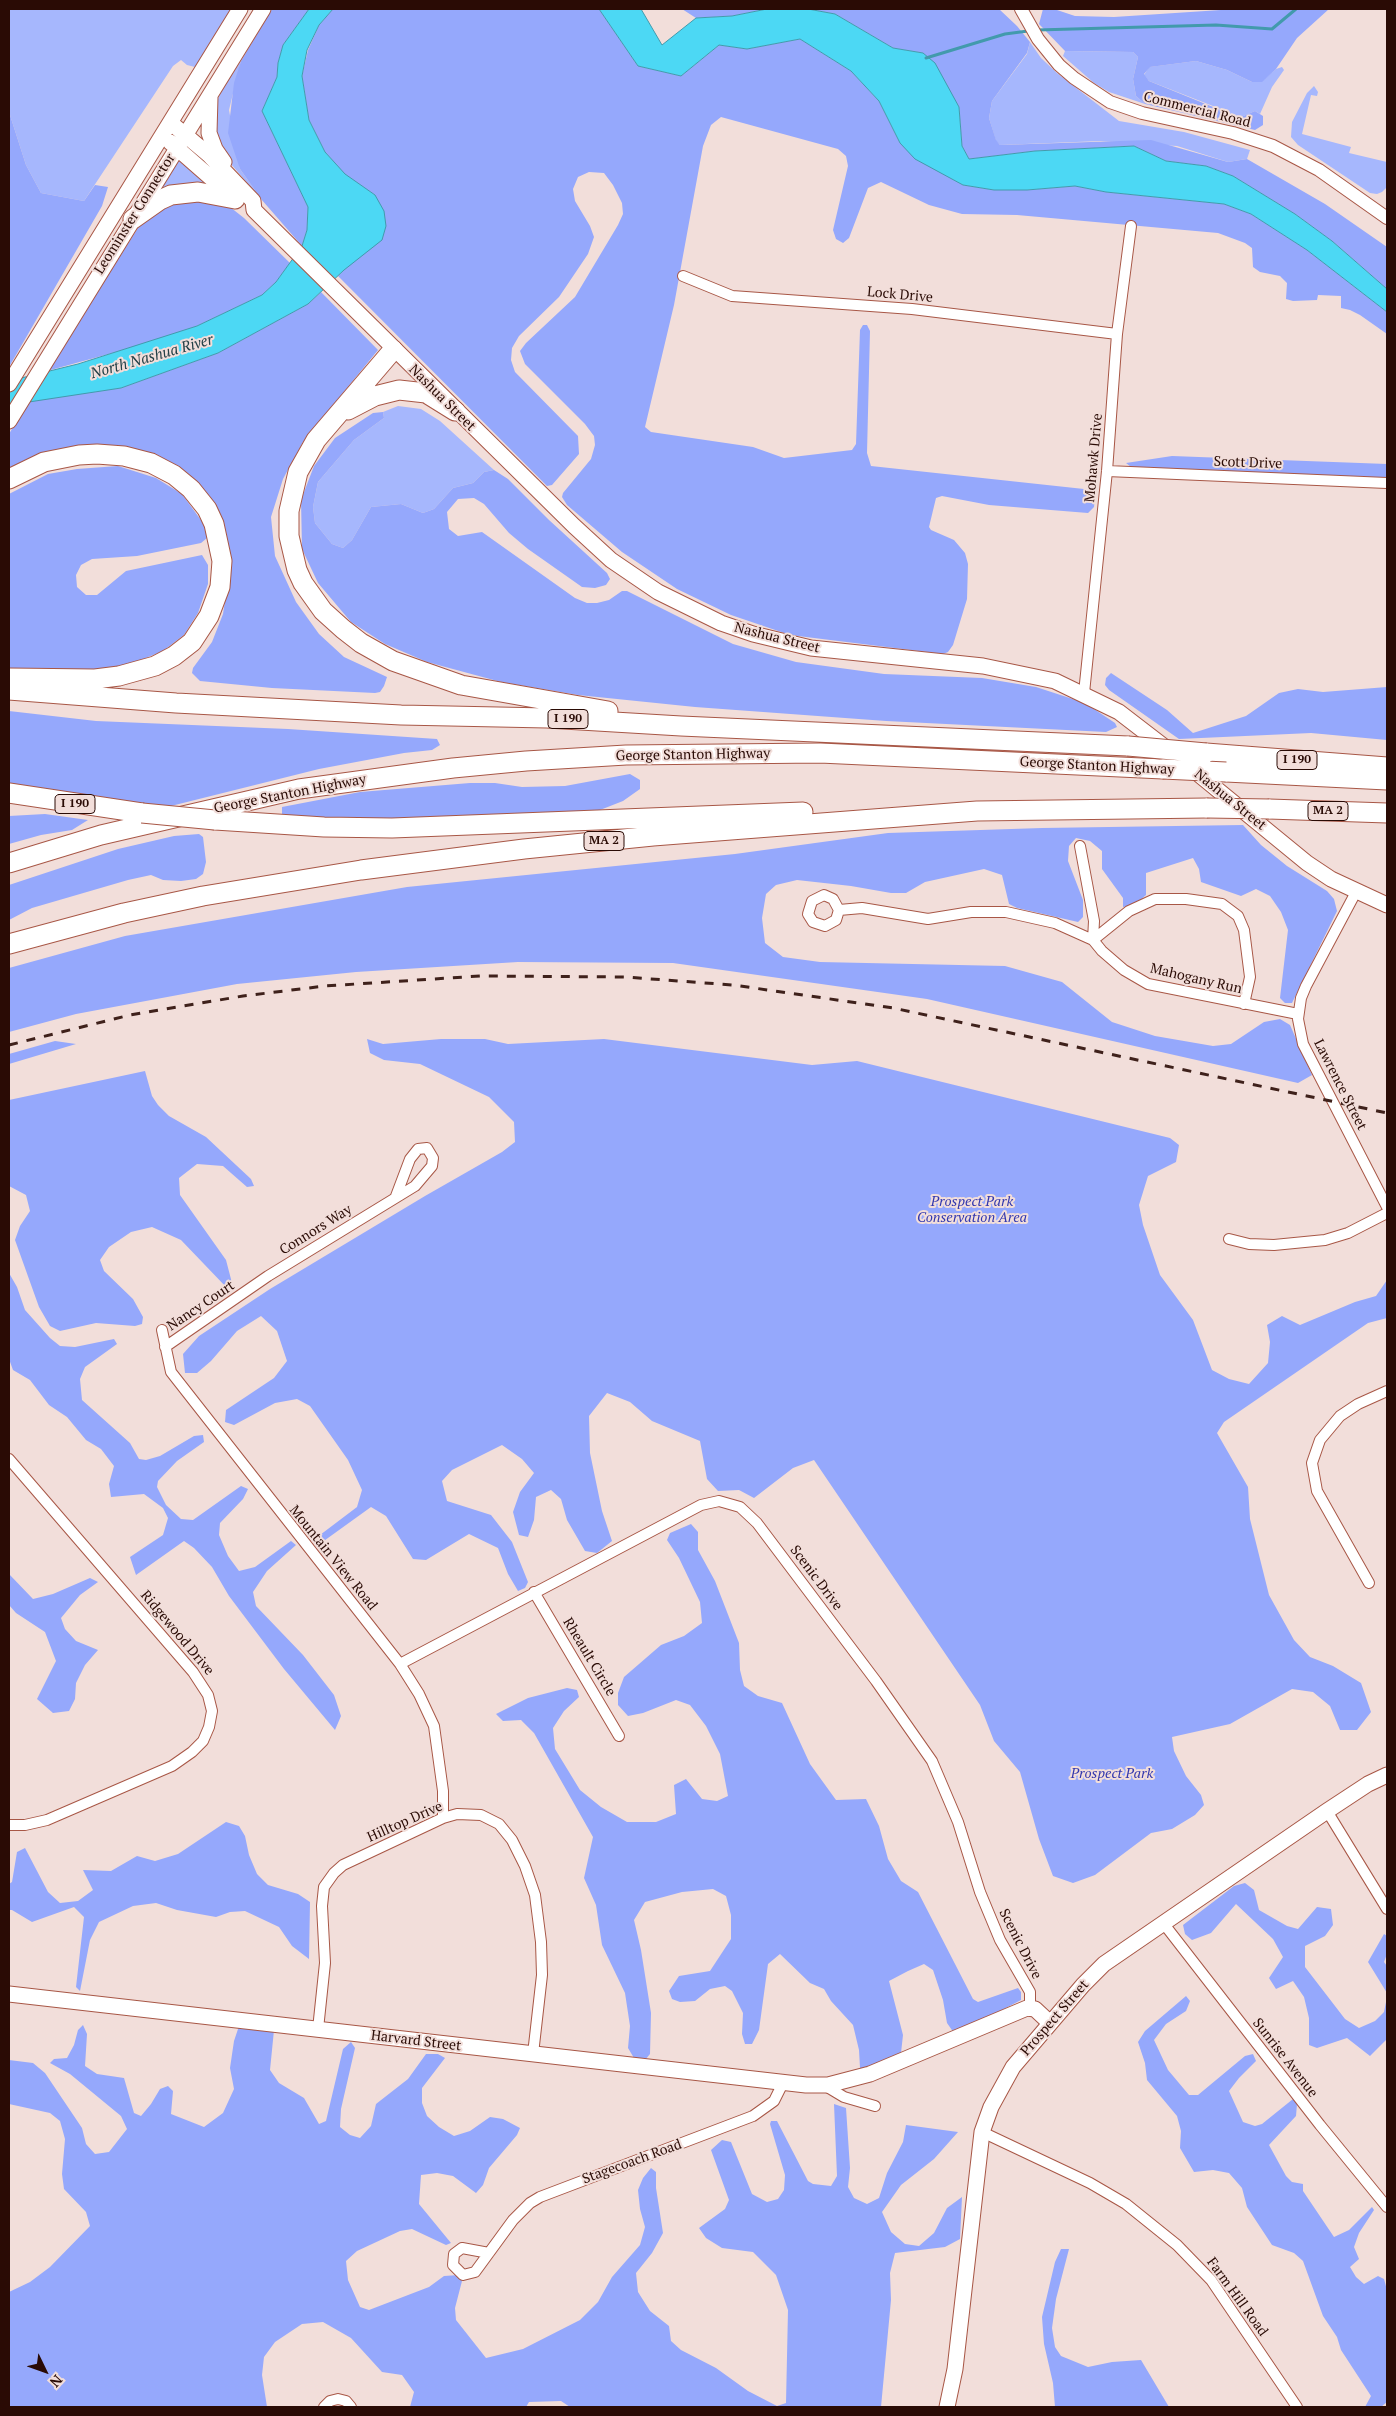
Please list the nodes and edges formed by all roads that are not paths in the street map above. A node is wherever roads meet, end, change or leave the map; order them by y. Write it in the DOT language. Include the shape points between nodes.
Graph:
graph roads {
  1 [pos="240,9"];
  2 [pos="263,9"];
  3 [pos="1020,9"];
  4 [pos="210,95"];
  5 [pos="171,123"];
  6 [pos="163,137"];
  7 [pos="181,141"];
  8 [pos="248,203"];
  9 [pos="1387,218"];
  10 [pos="133,219"];
  11 [pos="1131,226"];
  12 [pos="683,276"];
  13 [pos="1117,334"];
  14 [pos="393,350"];
  15 [pos="9,384"];
  16 [pos="456,411"];
  17 [pos="340,415"];
  18 [pos="9,421"];
  19 [pos="1107,471"];
  20 [pos="9,479"];
  21 [pos="1387,483"];
  22 [pos="9,678"];
  23 [pos="9,690"];
  24 [pos="1084,693"];
  25 [pos="718,728"];
  26 [pos="1387,767"];
  27 [pos="1387,780"];
  28 [pos="9,793"];
  29 [pos="977,811"];
  30 [pos="1387,813"];
  31 [pos="1080,846"];
  32 [pos="9,863"];
  33 [pos="1356,892"];
  34 [pos="1387,905"];
  35 [pos="839,910"];
  36 [pos="1093,940"];
  37 [pos="9,944"];
  38 [pos="1244,1004"];
  39 [pos="1298,1014"];
  40 [pos="396,1196"];
  41 [pos="1387,1207"];
  42 [pos="1387,1213"];
  43 [pos="1229,1239"];
  44 [pos="252,1288"];
  45 [pos="162,1330"];
  46 [pos="165,1347"];
  47 [pos="1387,1391"];
  48 [pos="9,1459"];
  49 [pos="1369,1582"];
  50 [pos="534,1592"];
  51 [pos="400,1664"];
  52 [pos="619,1736"];
  53 [pos="1387,1775"];
  54 [pos="1327,1811"];
  55 [pos="443,1818"];
  56 [pos="9,1825"];
  57 [pos="1387,1909"];
  58 [pos="1164,1924"];
  59 [pos="9,1994"];
  60 [pos="1030,2009"];
  61 [pos="1050,2022"];
  62 [pos="318,2029"];
  63 [pos="532,2054"];
  64 [pos="783,2083"];
  65 [pos="823,2085"];
  66 [pos="875,2106"];
  67 [pos="982,2132"];
  68 [pos="1387,2208"];
  69 [pos="489,2253"];
  70 [pos="324,2407"];
  71 [pos="351,2407"];
  72 [pos="947,2407"];
  73 [pos="1298,2407"];
  1 -- 5 [label="main road, Leominster Connector"];
  2 -- 4 [label="main road, Leominster Connector"];
  3 -- 9 [label="street, Commercial Road" via="1038,39 1074,78 1110,102 1142,114 1268,144 1319,170"];
  4 -- 7 [label="main road, Leominster Connector"];
  4 -- 8 [label="main road" via="208,125 212,141 220,157 247,188"];
  5 -- 6 [label="main road, Leominster Connector"];
  5 -- 7 [label="main road, Nashua Street"];
  6 -- 7 [label="main road, Nashua Street"];
  6 -- 15 [label="main road, Leominster Connector"];
  7 -- 8 [label="main road, Nashua Street"];
  7 -- 10 [label="main road, Leominster Connector"];
  8 -- 10 [label="highway" via="198,192 172,195"];
  8 -- 14 [label="main road, Nashua Street"];
  10 -- 18 [label="main road, Leominster Connector"];
  11 -- 13 [label="street, Mohawk Drive"];
  12 -- 13 [label="street, Lock Drive" via="732,296 912,309"];
  13 -- 19 [label="street, Mohawk Drive"];
  14 -- 16 [label="main road, Nashua Street"];
  14 -- 17 [label="highway"];
  16 -- 17 [label="highway" via="426,393 399,390 375,396"];
  16 -- 24 [label="main road, Nashua Street" via="612,560 691,610 753,634 811,648 983,666 1055,681"];
  17 -- 25 [label="highway" via="316,440 304,461 294,485 289,536 300,577 323,611 343,630 394,661 461,685"];
  19 -- 21 [label="street, Scott Drive"];
  19 -- 24 [label="street, Mohawk Drive"];
  20 -- 22 [label="highway" via="44,462 79,455 124,456 150,463 174,475 207,509 214,524 222,561 220,587 210,616 192,642 174,656 142,671 95,680"];
  23 -- 25 [label="highway, I 190" via="401,715 547,718"];
  24 -- 33 [label="main road, Nashua Street" via="1119,712 1307,863"];
  25 -- 26 [label="highway, I 190, bridge" via="1128,746"];
  27 -- 32 [label="highway, George Stanton Highway, bridge" via="820,753 526,761 300,790 101,835"];
  28 -- 29 [label="highway, I 190, bridge" via="142,813 324,827 392,828 844,810"];
  29 -- 30 [label="highway, MA 2, bridge" via="1207,808"];
  29 -- 37 [label="highway, MA 2" via="652,836 361,870 203,896"];
  31 -- 36 [label="street" via="1094,921"];
  33 -- 34 [label="main road, Nashua Street"];
  33 -- 39 [label="street, Lawrence Street" via="1306,986"];
  35 -- 36 [label="street, Mahogany Run" via="862,908 937,920 971,912 1006,912 1055,924"];
  36 -- 38 [label="street, Mahogany Run" via="1124,970 1148,984"];
  36 -- 38 [label="street" via="1130,911 1156,899 1186,898 1222,904 1238,916 1244,930 1250,976"];
  38 -- 39 [label="street, Mahogany Run"];
  39 -- 41 [label="street, Lawrence Street" via="1302,1044"];
  40 -- 40 [label="street, Connors Way" via="415,1186 432,1166 433,1158 427,1148 418,1149 410,1159"];
  40 -- 44 [label="street, Connors Way"];
  42 -- 43 [label="street" via="1325,1240 1274,1245"];
  44 -- 46 [label="street, Nancy Court"];
  45 -- 46 [label="street, Mountain View Road"];
  46 -- 51 [label="street, Mountain View Road" via="171,1372"];
  47 -- 49 [label="street" via="1340,1416 1320,1440 1312,1464 1317,1491"];
  48 -- 56 [label="street, Ridgewood Drive" via="193,1672 205,1688 212,1711 202,1741 172,1766 52,1818 25,1825"];
  50 -- 51 [label="street, Scenic Drive"];
  50 -- 52 [label="street, Rheault Circle"];
  50 -- 60 [label="street, Scenic Drive" via="706,1504 728,1503 747,1511 876,1680 932,1761 944,1784 980,1892 1000,1940 1030,1992"];
  51 -- 55 [label="street, Mountain View Road" via="434,1726 444,1791"];
  53 -- 54 [label="main road, Prospect Street"];
  54 -- 57 [label="street"];
  54 -- 58 [label="main road, Prospect Street"];
  55 -- 62 [label="street, Hilltop Drive" via="343,1865 324,1888 325,1963"];
  55 -- 63 [label="street, Hilltop Drive" via="468,1814 491,1819 512,1840 528,1872 538,1916 542,1975"];
  58 -- 61 [label="main road, Prospect Street" via="1104,1964"];
  58 -- 68 [label="street, Sunrise Avenue"];
  59 -- 62 [label="main road, Harvard Street"];
  60 -- 61 [label="main road" via="1035,2009"];
  60 -- 65 [label="main road" via="870,2074"];
  61 -- 67 [label="main road, Prospect Street" via="1013,2067 991,2107"];
  62 -- 63 [label="main road, Harvard Street"];
  63 -- 64 [label="main road, Harvard Street"];
  64 -- 65 [label="main road, Harvard Street"];
  64 -- 69 [label="street, Stagecoach Road" via="774,2101 753,2116 540,2197 513,2220"];
  65 -- 66 [label="street" via="844,2097"];
  67 -- 72 [label="main road, Prospect Street" via="955,2369"];
  67 -- 73 [label="street, Farm Hill Road" via="1090,2183 1126,2204 1170,2238 1211,2280"];
  70 -- 71 [label="street" via="338,2399"];
}
